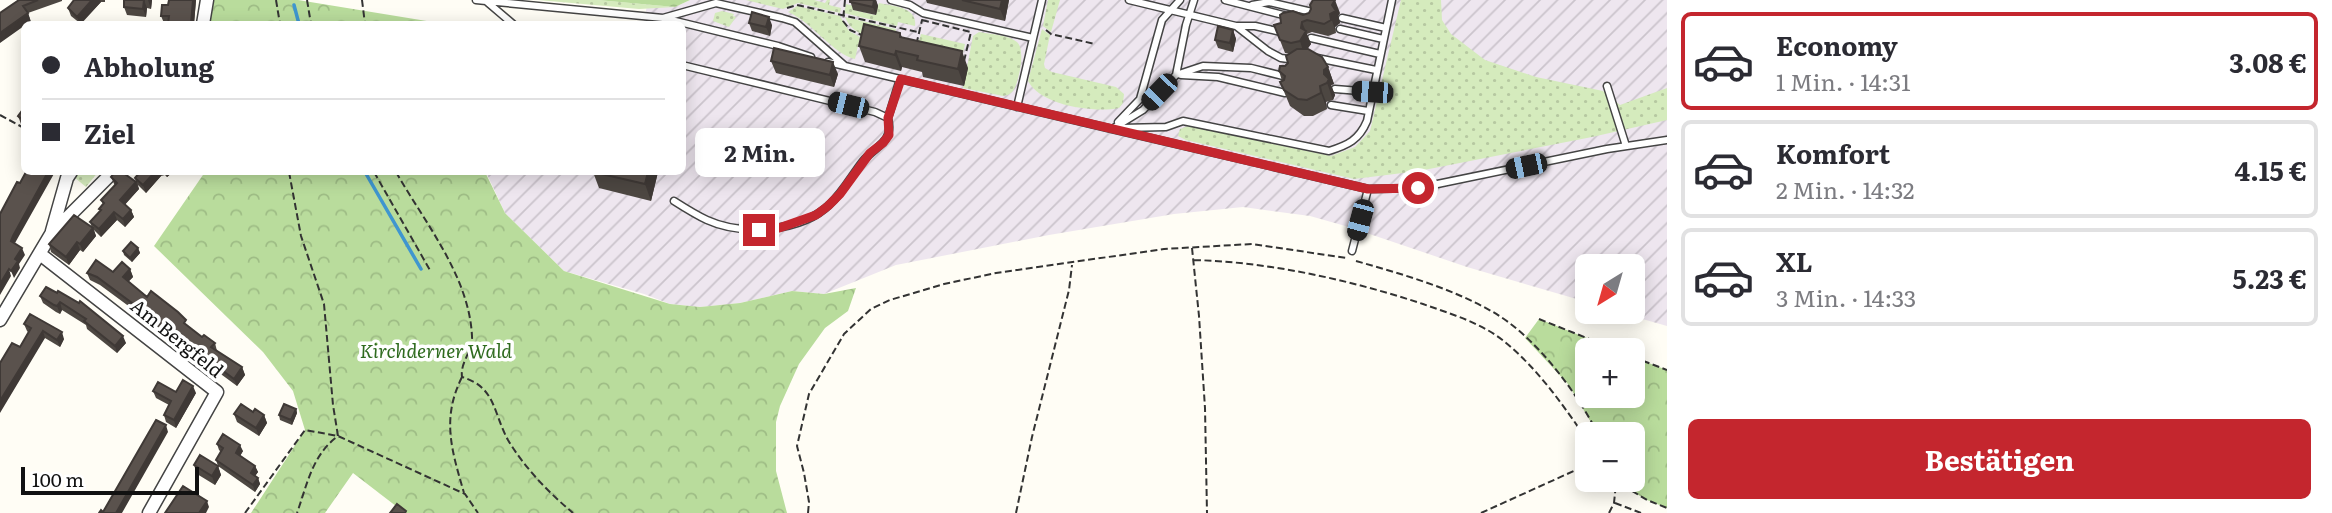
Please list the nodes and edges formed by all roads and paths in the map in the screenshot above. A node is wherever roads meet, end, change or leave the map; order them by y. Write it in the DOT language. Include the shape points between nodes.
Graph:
graph roads {
  1 [pos="207,0"];
  2 [pos="276,0"];
  3 [pos="307,0"];
  4 [pos="362,0"];
  5 [pos="476,0"];
  6 [pos="845,0"];
  7 [pos="891,0"];
  8 [pos="1042,0"];
  9 [pos="1129,0"];
  10 [pos="1180,0"];
  11 [pos="1194,0"];
  12 [pos="1225,0"];
  13 [pos="1392,0"];
  14 [pos="486,1"];
  15 [pos="1248,5"];
  16 [pos="1169,9"];
  17 [pos="785,10"];
  18 [pos="1312,12"];
  19 [pos="1189,14"];
  20 [pos="842,15"];
  21 [pos="663,18"];
  22 [pos="1297,18"];
  23 [pos="1342,18"];
  24 [pos="204,21"];
  25 [pos="280,21"];
  26 [pos="310,21"];
  27 [pos="365,21"];
  28 [pos="509,21"];
  29 [pos="675,21"];
  30 [pos="686,24"];
  31 [pos="1236,26"];
  32 [pos="1042,27"];
  33 [pos="1385,28"];
  34 [pos="1340,29"];
  35 [pos="1281,32"];
  36 [pos="919,33"];
  37 [pos="869,37"];
  38 [pos="1033,38"];
  39 [pos="1311,38"];
  40 [pos="1383,39"];
  41 [pos="1095,44"];
  42 [pos="1380,54"];
  43 [pos="686,66"];
  44 [pos="846,67"];
  45 [pos="1376,70"];
  46 [pos="1175,75"];
  47 [pos="1289,77"];
  48 [pos="901,79"];
  49 [pos="1607,86"];
  50 [pos="1335,89"];
  51 [pos="1372,92"];
  52 [pos="1285,93"];
  53 [pos="1331,104"];
  54 [pos="1017,107"];
  55 [pos="1368,111"];
  56 [pos="0,115"];
  57 [pos="888,118"];
  58 [pos="21,126"];
  59 [pos="1112,129"];
  60 [pos="1667,140"];
  61 [pos="1626,146"];
  62 [pos="69,175"];
  63 [pos="110,175"];
  64 [pos="290,175"];
  65 [pos="376,175"];
  66 [pos="398,175"];
  67 [pos="1368,189"];
  68 [pos="674,201"];
  69 [pos="51,234"];
  70 [pos="1191,247"];
  71 [pos="1352,251"];
  72 [pos="40,254"];
  73 [pos="1194,260"];
  74 [pos="1072,264"];
  75 [pos="431,272"];
  76 [pos="1539,319"];
  77 [pos="0,320"];
  78 [pos="1587,338"];
  79 [pos="1645,362"];
  80 [pos="1667,370"];
  81 [pos="462,377"];
  82 [pos="1591,422"];
  83 [pos="1575,425"];
  84 [pos="338,436"];
  85 [pos="1575,470"];
  86 [pos="1614,492"];
  87 [pos="1634,492"];
  88 [pos="465,494"];
  89 [pos="1614,503"];
  90 [pos="1667,508"];
  91 [pos="149,513"];
  92 [pos="245,513"];
  93 [pos="297,513"];
  94 [pos="478,513"];
  95 [pos="573,513"];
  96 [pos="808,513"];
  97 [pos="1016,513"];
  98 [pos="1207,513"];
  99 [pos="1481,513"];
  100 [pos="1609,513"];
  101 [pos="1641,513"];
  1 -- 24 [label="street"];
  2 -- 25 [label="path"];
  3 -- 26 [label="path"];
  4 -- 27 [label="path"];
  5 -- 14 [label="lane"];
  6 -- 20 [label="path"];
  7 -- 38 [label="lane" via="923,13"];
  8 -- 38 [label="lane"];
  9 -- 16 [label="lane"];
  10 -- 16 [label="lane"];
  11 -- 19 [label="lane"];
  12 -- 15 [label="lane"];
  13 -- 33 [label="lane"];
  14 -- 21 [label="lane"];
  14 -- 28 [label="lane"];
  15 -- 18 [label="lane" via="1269,2"];
  15 -- 22 [label="lane"];
  16 -- 19 [label="lane"];
  16 -- 59 [label="lane" via="1157,33 1140,99"];
  17 -- 20 [label="path" via="797,5"];
  19 -- 31 [label="lane"];
  19 -- 46 [label="lane"];
  20 -- 36 [label="path"];
  20 -- 37 [label="path" via="850,30"];
  21 -- 29 [label="lane"];
  21 -- 44 [label="lane" via="716,3 782,18 795,22"];
  23 -- 33 [label="lane"];
  30 -- 44 [label="lane"];
  31 -- 35 [label="lane"];
  31 -- 45 [label="lane" via="1281,58 1321,57"];
  32 -- 41 [label="path" via="1051,34"];
  33 -- 40 [label="lane"];
  34 -- 40 [label="lane"];
  36 -- 36 [label="path" via="922,20 971,32 964,61 915,50"];
  38 -- 54 [label="lane"];
  39 -- 42 [label="lane"];
  40 -- 42 [label="lane"];
  42 -- 45 [label="lane"];
  43 -- 57 [label="lane"];
  44 -- 48 [label="lane"];
  45 -- 51 [label="lane"];
  46 -- 47 [label="lane" via="1203,66 1227,66"];
  46 -- 52 [label="lane" via="1218,77"];
  46 -- 59 [label="lane" via="1143,110"];
  48 -- 54 [label="lane"];
  48 -- 57 [label="lane"];
  49 -- 61 [label="lane"];
  50 -- 51 [label="lane"];
  51 -- 55 [label="lane"];
  53 -- 55 [label="lane"];
  54 -- 59 [label="lane"];
  55 -- 59 [label="lane" via="1361,134 1349,145 1329,151 1183,121 1166,127"];
  56 -- 58 [label="path"];
  57 -- 68 [label="lane" via="889,135 883,143 828,206 808,218 779,228 739,228 708,221"];
  59 -- 67 [label="lane"];
  60 -- 61 [label="lane"];
  61 -- 67 [label="lane" via="1418,188"];
  62 -- 69 [label="street"];
  63 -- 69 [label="street"];
  64 -- 84 [label="path" via="301,236 324,304"];
  65 -- 75 [label="path"];
  66 -- 81 [label="path" via="459,279 468,303 472,340"];
  67 -- 71 [label="lane"];
  69 -- 72 [label="street"];
  70 -- 73 [label="path"];
  70 -- 74 [label="path"];
  70 -- 82 [label="path" via="1252,244 1350,259 1463,298 1493,312 1525,338 1567,384"];
  72 -- 77 [label="street"];
  72 -- 91 [label="street, Am Bergfeld" via="217,391"];
  73 -- 83 [label="path" via="1319,277 1387,292 1466,318 1504,341"];
  73 -- 98 [label="path"];
  74 -- 96 [label="path" via="944,284 890,300 856,321 809,394 802,419 797,446"];
  74 -- 97 [label="path"];
  76 -- 78 [label="path"];
  79 -- 80 [label="path"];
  81 -- 88 [label="path" via="448,424"];
  81 -- 95 [label="path" via="474,380 489,393 508,440 535,476"];
  84 -- 88 [label="path"];
  84 -- 92 [label="path" via="305,430"];
  84 -- 93 [label="path" via="309,474"];
  85 -- 99 [label="path"];
  86 -- 89 [label="path"];
  87 -- 90 [label="path"];
  88 -- 94 [label="path"];
  89 -- 100 [label="path"];
  89 -- 101 [label="path"];
}
